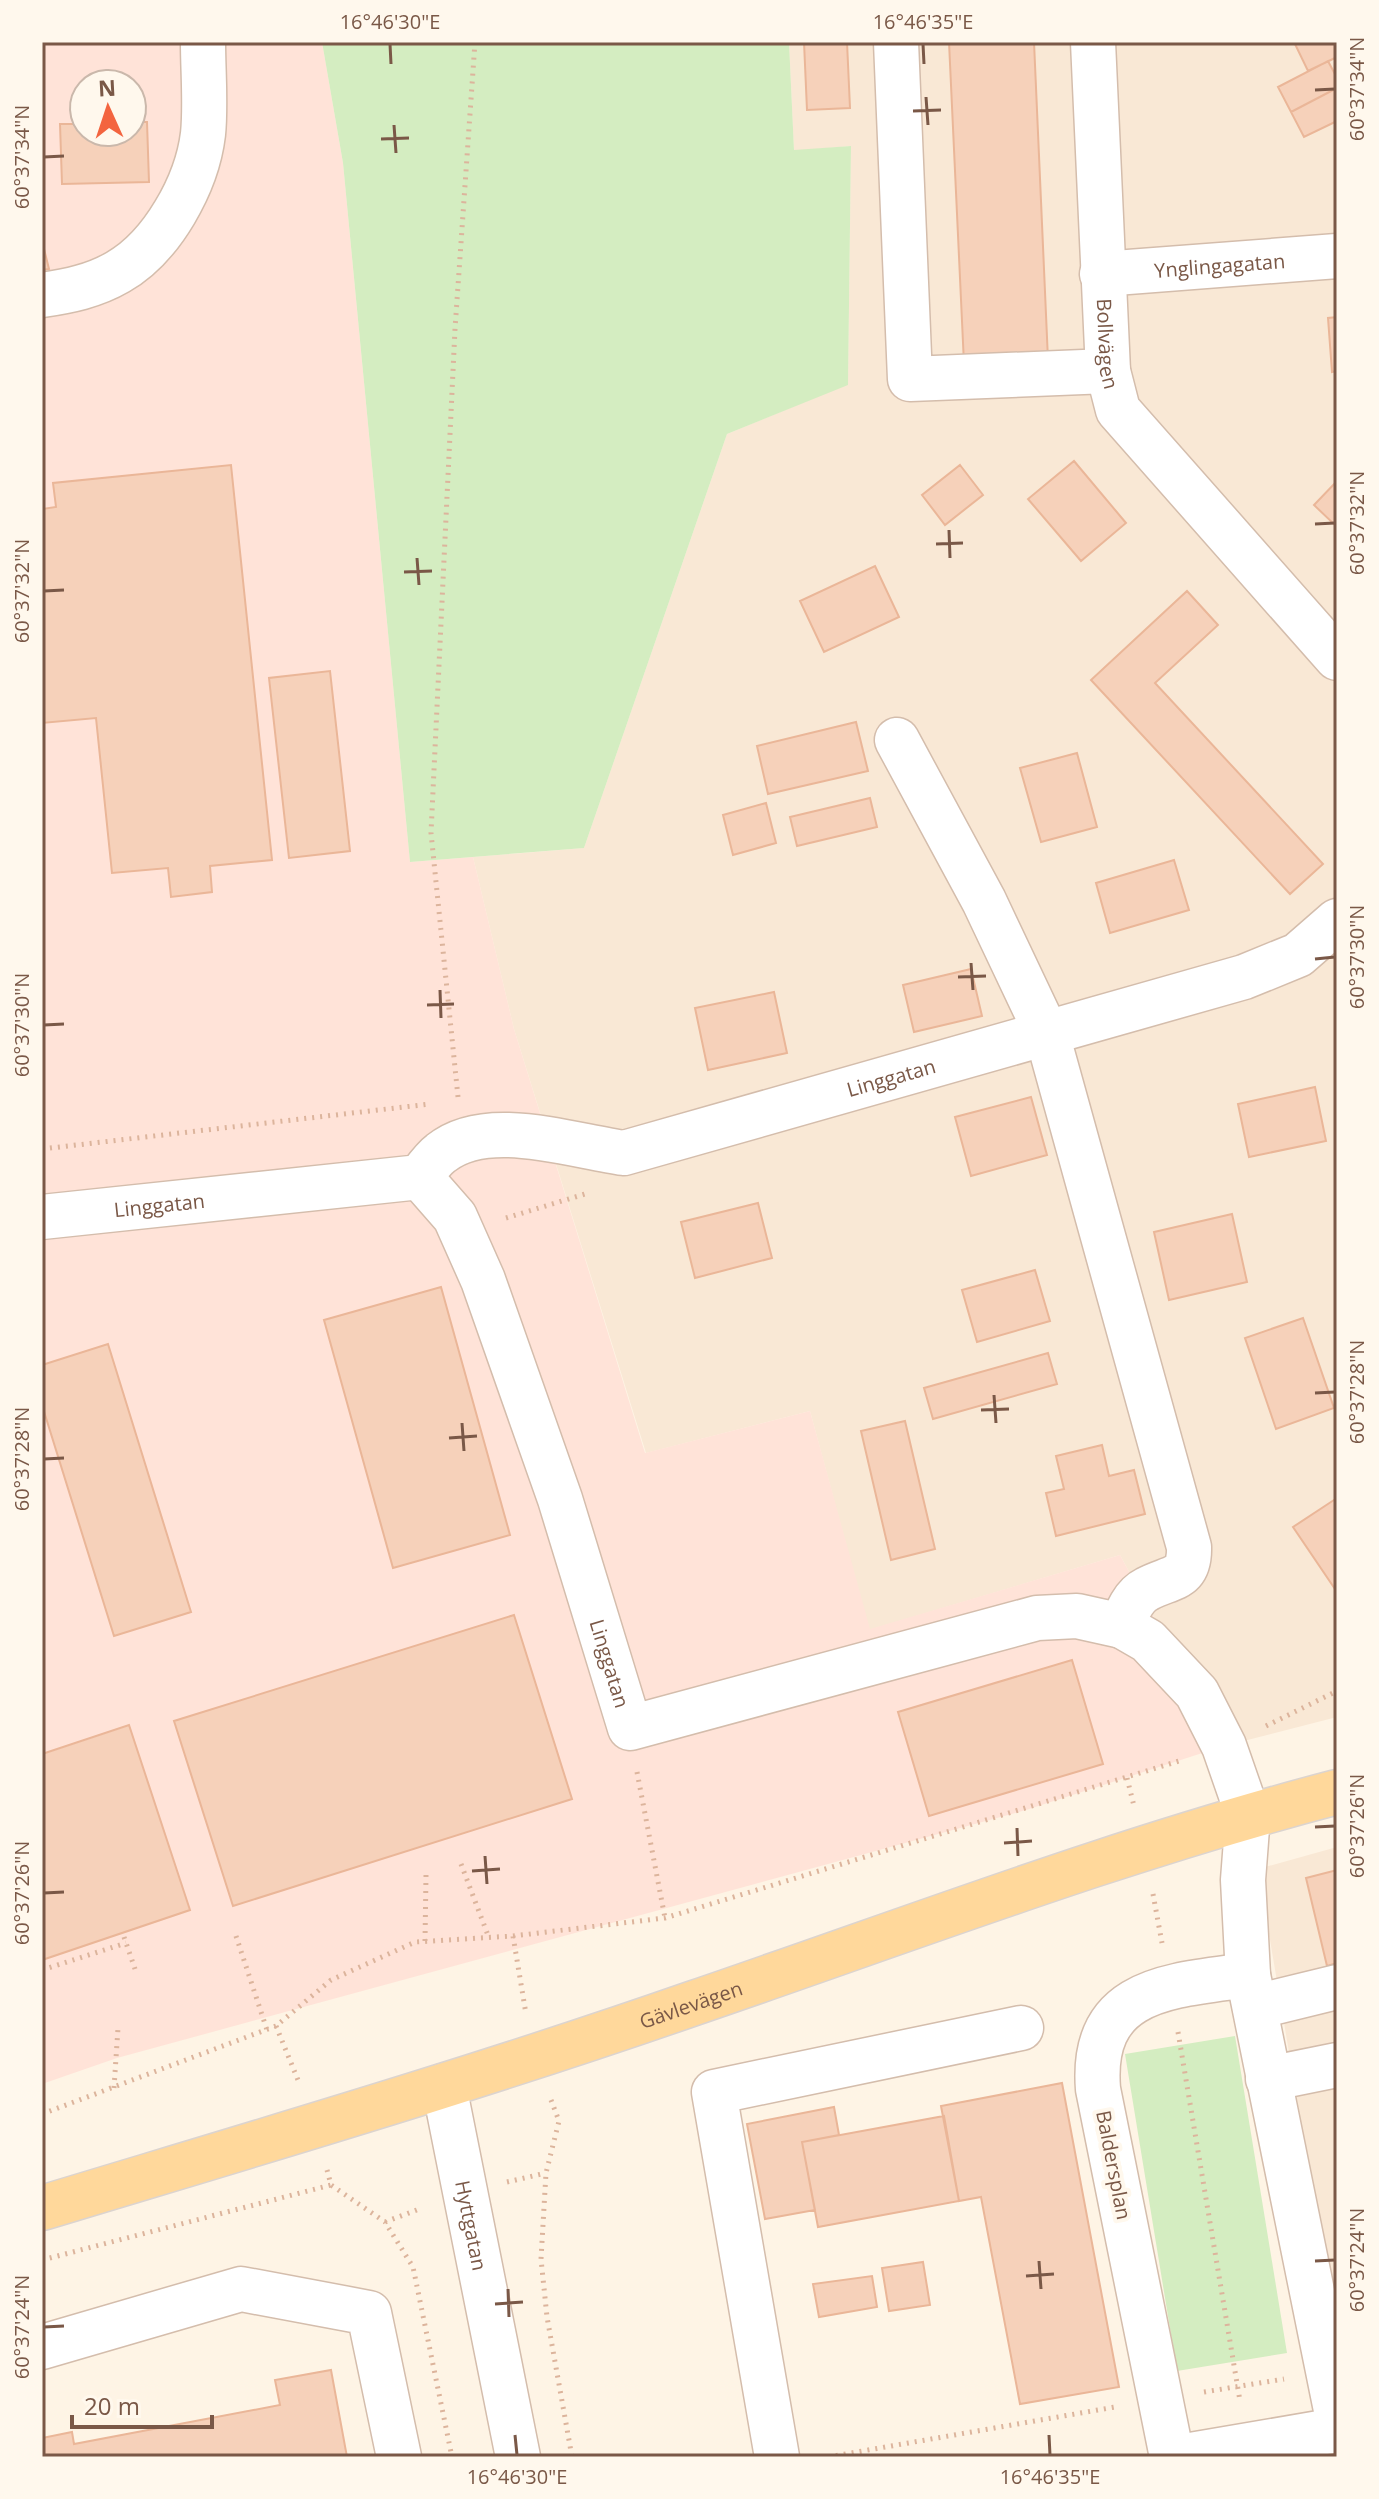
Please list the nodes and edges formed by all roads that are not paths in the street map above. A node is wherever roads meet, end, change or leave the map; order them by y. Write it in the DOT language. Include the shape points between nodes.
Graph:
graph roads {
  1 [pos="203,42"];
  2 [pos="896,42"];
  3 [pos="1093,42"];
  4 [pos="1337,256"];
  5 [pos="1102,274"];
  6 [pos="42,295"];
  7 [pos="1108,371"];
  8 [pos="1337,658"];
  9 [pos="897,740"];
  10 [pos="1337,921"];
  11 [pos="1047,1034"];
  12 [pos="420,1177"];
  13 [pos="42,1217"];
  14 [pos="1122,1626"];
  15 [pos="1337,1792"];
  16 [pos="1248,1815"];
  17 [pos="1337,1987"];
  18 [pos="1252,1991"];
  19 [pos="1021,2028"];
  20 [pos="1337,2065"];
  21 [pos="1268,2079"];
  22 [pos="444,2086"];
  23 [pos="42,2208"];
  24 [pos="42,2347"];
  25 [pos="1330,2359"];
  26 [pos="1337,2415"];
  27 [pos="1337,2430"];
  28 [pos="399,2457"];
  29 [pos="518,2457"];
  30 [pos="777,2457"];
  31 [pos="1172,2457"];
  32 [pos="1179,2457"];
  1 -- 6 [label="street" via="198,160 170,218 121,271 76,291"];
  2 -- 7 [label="street" via="910,379"];
  3 -- 5 [label="street, Bollvägen"];
  4 -- 5 [label="street, Ynglingagatan"];
  5 -- 7 [label="street, Bollvägen"];
  7 -- 8 [label="street, Bollvägen" via="1118,410"];
  9 -- 11 [label="street" via="984,901"];
  10 -- 11 [label="street, Linggatan" via="1298,955 1244,977"];
  11 -- 12 [label="street, Linggatan" via="624,1153 535,1135 483,1138 442,1152"];
  11 -- 14 [label="street" via="1189,1547 1185,1571 1146,1589"];
  12 -- 13 [label="street, Linggatan"];
  12 -- 14 [label="street, Linggatan" via="455,1217 483,1280 560,1499 630,1728 1037,1618 1077,1616"];
  14 -- 16 [label="street, Linggatan" via="1148,1641 1197,1693 1224,1746"];
  15 -- 16 [label="main road, Gävlevägen"];
  16 -- 18 [label="street" via="1243,1880"];
  16 -- 22 [label="main road, Gävlevägen"];
  17 -- 18 [label="street, Baldersplan"];
  18 -- 21 [label="street"];
  18 -- 31 [label="street, Baldersplan" via="1170,1986 1141,1995 1113,2019 1096,2063"];
  19 -- 30 [label="street" via="714,2092"];
  20 -- 21 [label="street"];
  21 -- 25 [label="street"];
  22 -- 23 [label="main road, Gävlevägen"];
  22 -- 29 [label="street, Hyttgatan"];
  24 -- 28 [label="street" via="241,2289 369,2313"];
  25 -- 26 [label="street"];
  27 -- 32 [label="street"];
}
